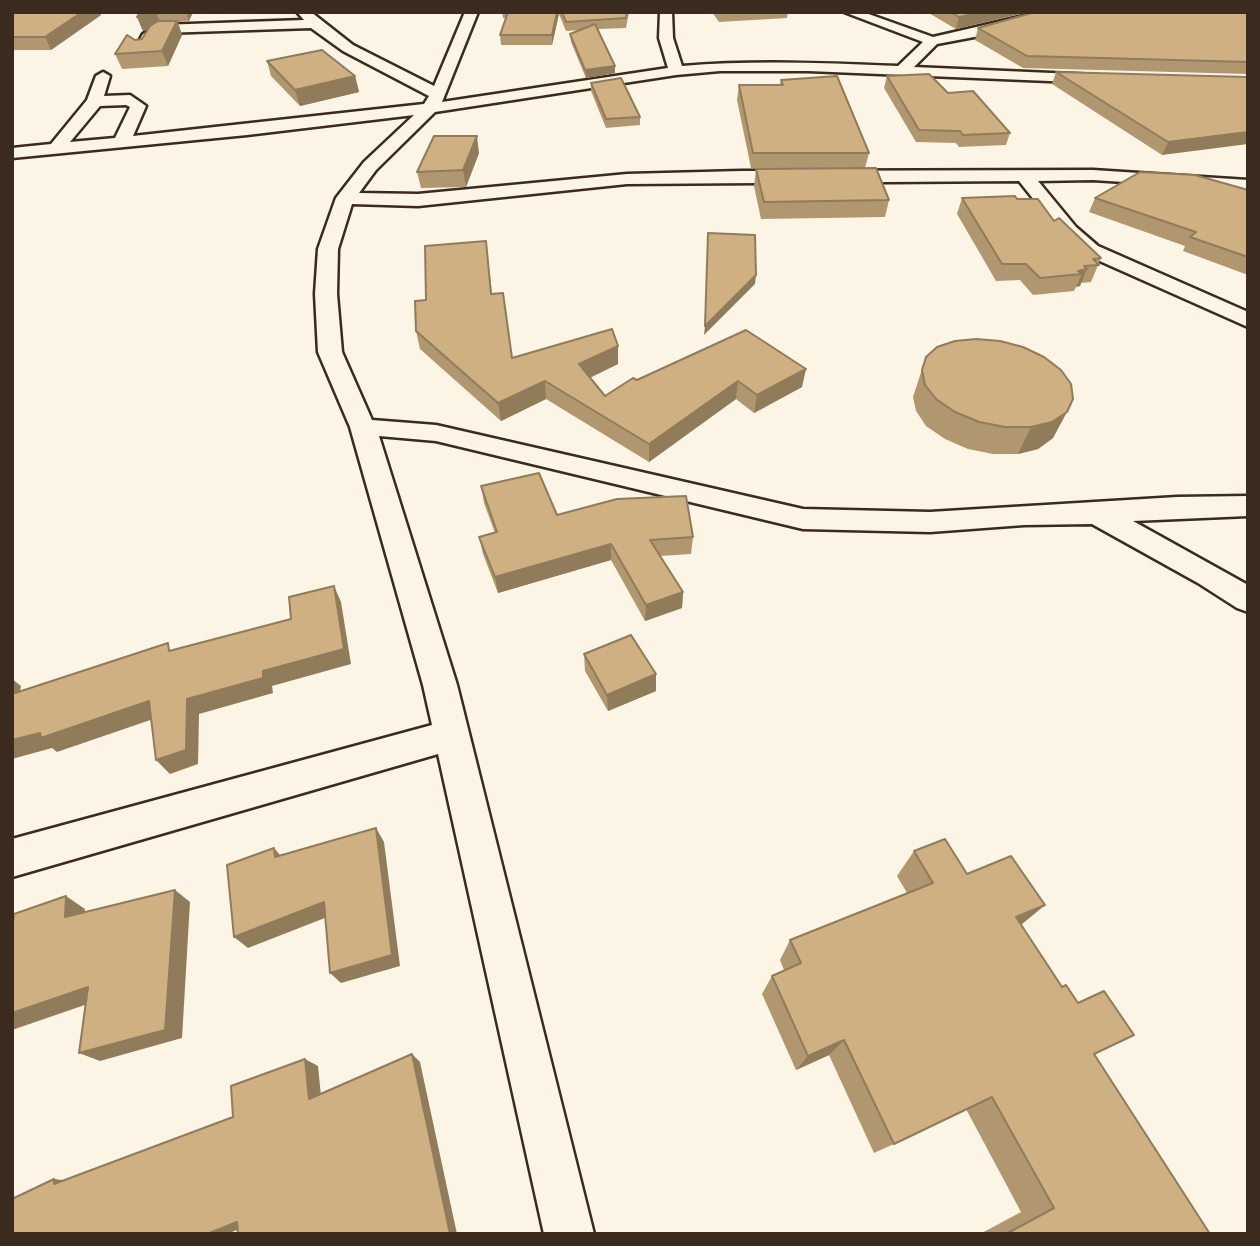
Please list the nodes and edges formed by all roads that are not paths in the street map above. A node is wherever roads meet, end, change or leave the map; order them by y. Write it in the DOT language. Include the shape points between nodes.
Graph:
graph roads {
  1 [pos="472,12"];
  2 [pos="666,12"];
  3 [pos="850,12"];
  4 [pos="1057,12"];
  5 [pos="308,18"];
  6 [pos="932,41"];
  7 [pos="142,48"];
  8 [pos="676,71"];
  9 [pos="902,71"];
  10 [pos="103,76"];
  11 [pos="1113,79"];
  12 [pos="94,101"];
  13 [pos="434,101"];
  14 [pos="121,143"];
  15 [pos="56,149"];
  16 [pos="12,153"];
  17 [pos="1024,175"];
  18 [pos="1248,186"];
  19 [pos="345,198"];
  20 [pos="1248,320"];
  21 [pos="363,427"];
  22 [pos="1248,506"];
  23 [pos="1097,514"];
  24 [pos="1248,600"];
  25 [pos="450,735"];
  26 [pos="12,858"];
  27 [pos="569,1234"];
  1 -- 13 [label="street"];
  2 -- 8 [label="street" via="666,38"];
  3 -- 6 [label="street"];
  4 -- 6 [label="street"];
  5 -- 7 [label="street" via="160,29"];
  5 -- 13 [label="street"];
  6 -- 9 [label="street"];
  8 -- 9 [label="street" via="760,66"];
  8 -- 13 [label="street"];
  9 -- 11 [label="street"];
  10 -- 12 [label="street"];
  12 -- 14 [label="street" via="130,100 138,106"];
  12 -- 15 [label="street"];
  13 -- 14 [label="street"];
  13 -- 19 [label="street"];
  14 -- 15 [label="street"];
  15 -- 16 [label="street"];
  17 -- 18 [label="street"];
  17 -- 19 [label="street" via="627,180 431,199"];
  17 -- 20 [label="street" via="1069,231 1091,250"];
  19 -- 21 [label="street" via="328,248 330,352"];
  21 -- 23 [label="street" via="436,433 803,519 930,522"];
  21 -- 25 [label="street" via="440,685"];
  22 -- 23 [label="street" via="1177,506"];
  23 -- 24 [label="street"];
  25 -- 26 [label="street"];
  25 -- 27 [label="street"];
}
